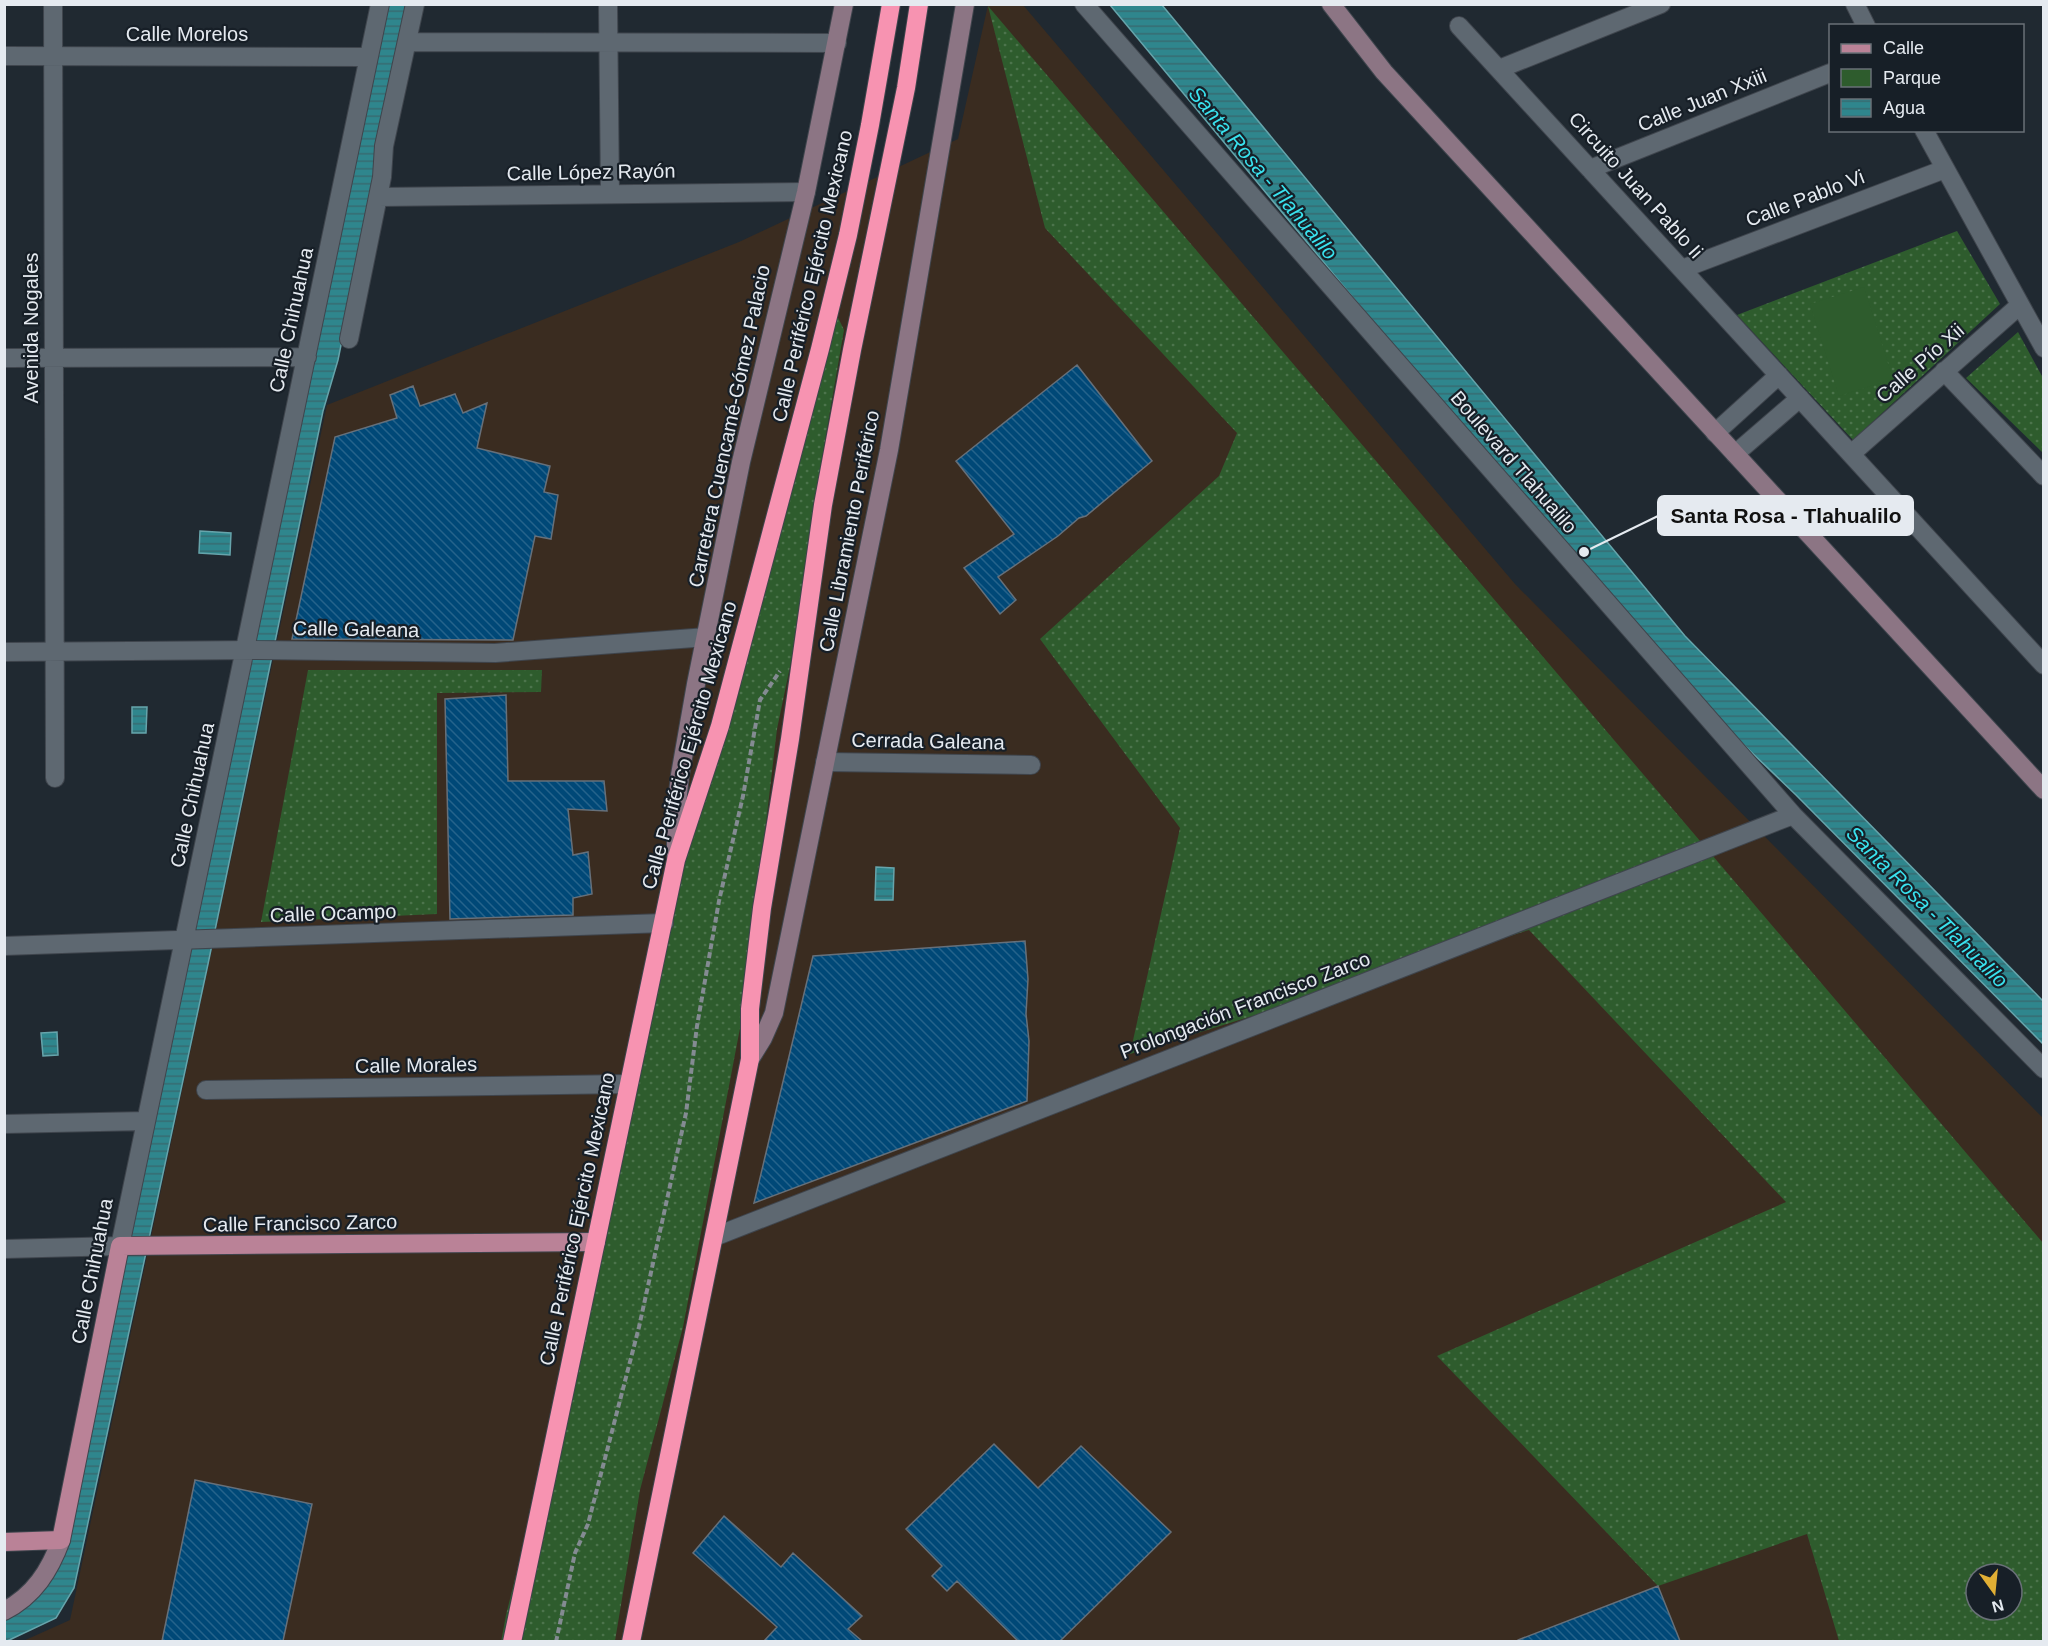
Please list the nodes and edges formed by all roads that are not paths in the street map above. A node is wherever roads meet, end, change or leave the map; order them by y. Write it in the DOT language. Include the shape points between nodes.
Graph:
graph roads {
  1 [pos="53,4"];
  2 [pos="380,4"];
  3 [pos="415,4"];
  4 [pos="608,4"];
  5 [pos="844,4"];
  6 [pos="891,4"];
  7 [pos="919,4"];
  8 [pos="965,4"];
  9 [pos="1084,4"];
  10 [pos="1331,4"];
  11 [pos="1661,4"];
  12 [pos="1855,4"];
  13 [pos="1865,24"];
  14 [pos="1460,26"];
  15 [pos="407,42"];
  16 [pos="609,42"];
  17 [pos="837,43"];
  18 [pos="4,56"];
  19 [pos="53,56"];
  20 [pos="369,57"];
  21 [pos="1499,69"];
  22 [pos="1829,73"];
  23 [pos="1925,132"];
  24 [pos="1590,169"];
  25 [pos="1945,169"];
  26 [pos="806,192"];
  27 [pos="610,194"];
  28 [pos="378,197"];
  29 [pos="1682,269"];
  30 [pos="2020,305"];
  31 [pos="349,339"];
  32 [pos="2043,348"];
  33 [pos="307,357"];
  34 [pos="4,358"];
  35 [pos="54,358"];
  36 [pos="1944,371"];
  37 [pos="1779,375"];
  38 [pos="1800,398"];
  39 [pos="1715,433"];
  40 [pos="1735,454"];
  41 [pos="1851,454"];
  42 [pos="2043,476"];
  43 [pos="707,637"];
  44 [pos="251,650"];
  45 [pos="54,651"];
  46 [pos="4,652"];
  47 [pos="2043,665"];
  48 [pos="825,762"];
  49 [pos="1030,765"];
  50 [pos="54,778"];
  51 [pos="2043,790"];
  52 [pos="1792,815"];
  53 [pos="676,860"];
  54 [pos="664,923"];
  55 [pos="190,940"];
  56 [pos="4,946"];
  57 [pos="750,1059"];
  58 [pos="2043,1069"];
  59 [pos="628,1084"];
  60 [pos="206,1090"];
  61 [pos="146,1121"];
  62 [pos="4,1124"];
  63 [pos="714,1237"];
  64 [pos="596,1242"];
  65 [pos="126,1246"];
  66 [pos="4,1249"];
  67 [pos="61,1540"];
  68 [pos="4,1542"];
  69 [pos="4,1611"];
  70 [pos="512,1641"];
  71 [pos="631,1641"];
  1 -- 19 [label="street, Avenida Nogales"];
  2 -- 20 [label="street, Calle Chihuahua"];
  3 -- 15 [label="street"];
  4 -- 16 [label="street"];
  5 -- 17 [label="main road, Carretera Cuencamé-Gómez Palacio"];
  6 -- 53 [label="highway, Calle Periférico Ejército Mexicano" via="839,270 720,726"];
  7 -- 57 [label="highway" via="906,88 831,461 762,908 750,1009"];
  8 -- 48 [label="main road, Calle Libramiento Periférico" via="889,450"];
  9 -- 52 [label="street, Boulevard Tlahualilo"];
  10 -- 39 [label="main road" via="1384,72"];
  11 -- 21 [label="street"];
  12 -- 13 [label="street"];
  14 -- 21 [label="street, Circuito Juan Pablo Ii"];
  15 -- 16 [label="street"];
  15 -- 28 [label="street" via="384,146"];
  16 -- 17 [label="street"];
  16 -- 27 [label="street"];
  17 -- 26 [label="main road, Carretera Cuencamé-Gómez Palacio"];
  18 -- 19 [label="street, Calle Morelos"];
  19 -- 20 [label="street, Calle Morelos"];
  19 -- 35 [label="street, Avenida Nogales"];
  20 -- 33 [label="street, Calle Chihuahua"];
  21 -- 24 [label="street, Circuito Juan Pablo Ii"];
  22 -- 24 [label="street, Calle Juan Xxiii"];
  23 -- 25 [label="street"];
  24 -- 29 [label="street, Circuito Juan Pablo Ii"];
  25 -- 29 [label="street, Calle Pablo Vi"];
  25 -- 30 [label="street"];
  26 -- 27 [label="street, Calle López Rayón"];
  26 -- 43 [label="main road, Carretera Cuencamé-Gómez Palacio" via="741,462"];
  27 -- 28 [label="street, Calle López Rayón"];
  28 -- 31 [label="street"];
  29 -- 37 [label="street, Circuito Juan Pablo Ii"];
  30 -- 32 [label="street"];
  30 -- 36 [label="street, Calle Pío Xii"];
  33 -- 35 [label="street"];
  33 -- 44 [label="street, Calle Chihuahua"];
  34 -- 35 [label="street"];
  35 -- 45 [label="street, Avenida Nogales"];
  36 -- 41 [label="street, Calle Pío Xii"];
  36 -- 42 [label="street"];
  37 -- 38 [label="street, Circuito Juan Pablo Ii"];
  37 -- 39 [label="street"];
  38 -- 40 [label="street"];
  38 -- 41 [label="street, Circuito Juan Pablo Ii"];
  39 -- 40 [label="main road"];
  40 -- 51 [label="main road"];
  41 -- 47 [label="street, Circuito Juan Pablo Ii"];
  43 -- 44 [label="street, Calle Galeana" via="495,653"];
  43 -- 53 [label="main road, Carretera Cuencamé-Gómez Palacio" via="680,775"];
  44 -- 45 [label="street, Calle Galeana"];
  44 -- 55 [label="street, Calle Chihuahua"];
  45 -- 46 [label="street, Calle Galeana"];
  45 -- 50 [label="street, Avenida Nogales"];
  48 -- 49 [label="street, Cerrada Galeana"];
  48 -- 57 [label="main road, Calle Libramiento Periférico" via="774,1013"];
  52 -- 58 [label="street, Boulevard Tlahualilo"];
  52 -- 63 [label="street, Prolongación Francisco Zarco"];
  53 -- 54 [label="highway, Calle Periférico Ejército Mexicano"];
  54 -- 55 [label="street, Calle Ocampo"];
  54 -- 59 [label="highway, Calle Periférico Ejército Mexicano"];
  55 -- 56 [label="street, Calle Ocampo"];
  55 -- 61 [label="street, Calle Chihuahua"];
  57 -- 63 [label="highway"];
  59 -- 60 [label="street, Calle Morales"];
  59 -- 64 [label="highway, Calle Periférico Ejército Mexicano"];
  61 -- 62 [label="street"];
  61 -- 65 [label="street, Calle Chihuahua"];
  63 -- 71 [label="highway"];
  64 -- 65 [label="main road, Calle Francisco Zarco"];
  64 -- 70 [label="highway, Calle Periférico Ejército Mexicano"];
  65 -- 66 [label="street, Calle Francisco Zarco"];
  65 -- 67 [label="main road, Calle Chihuahua"];
  67 -- 68 [label="main road"];
  67 -- 69 [label="main road" via="49,1570 30,1594"];
}
